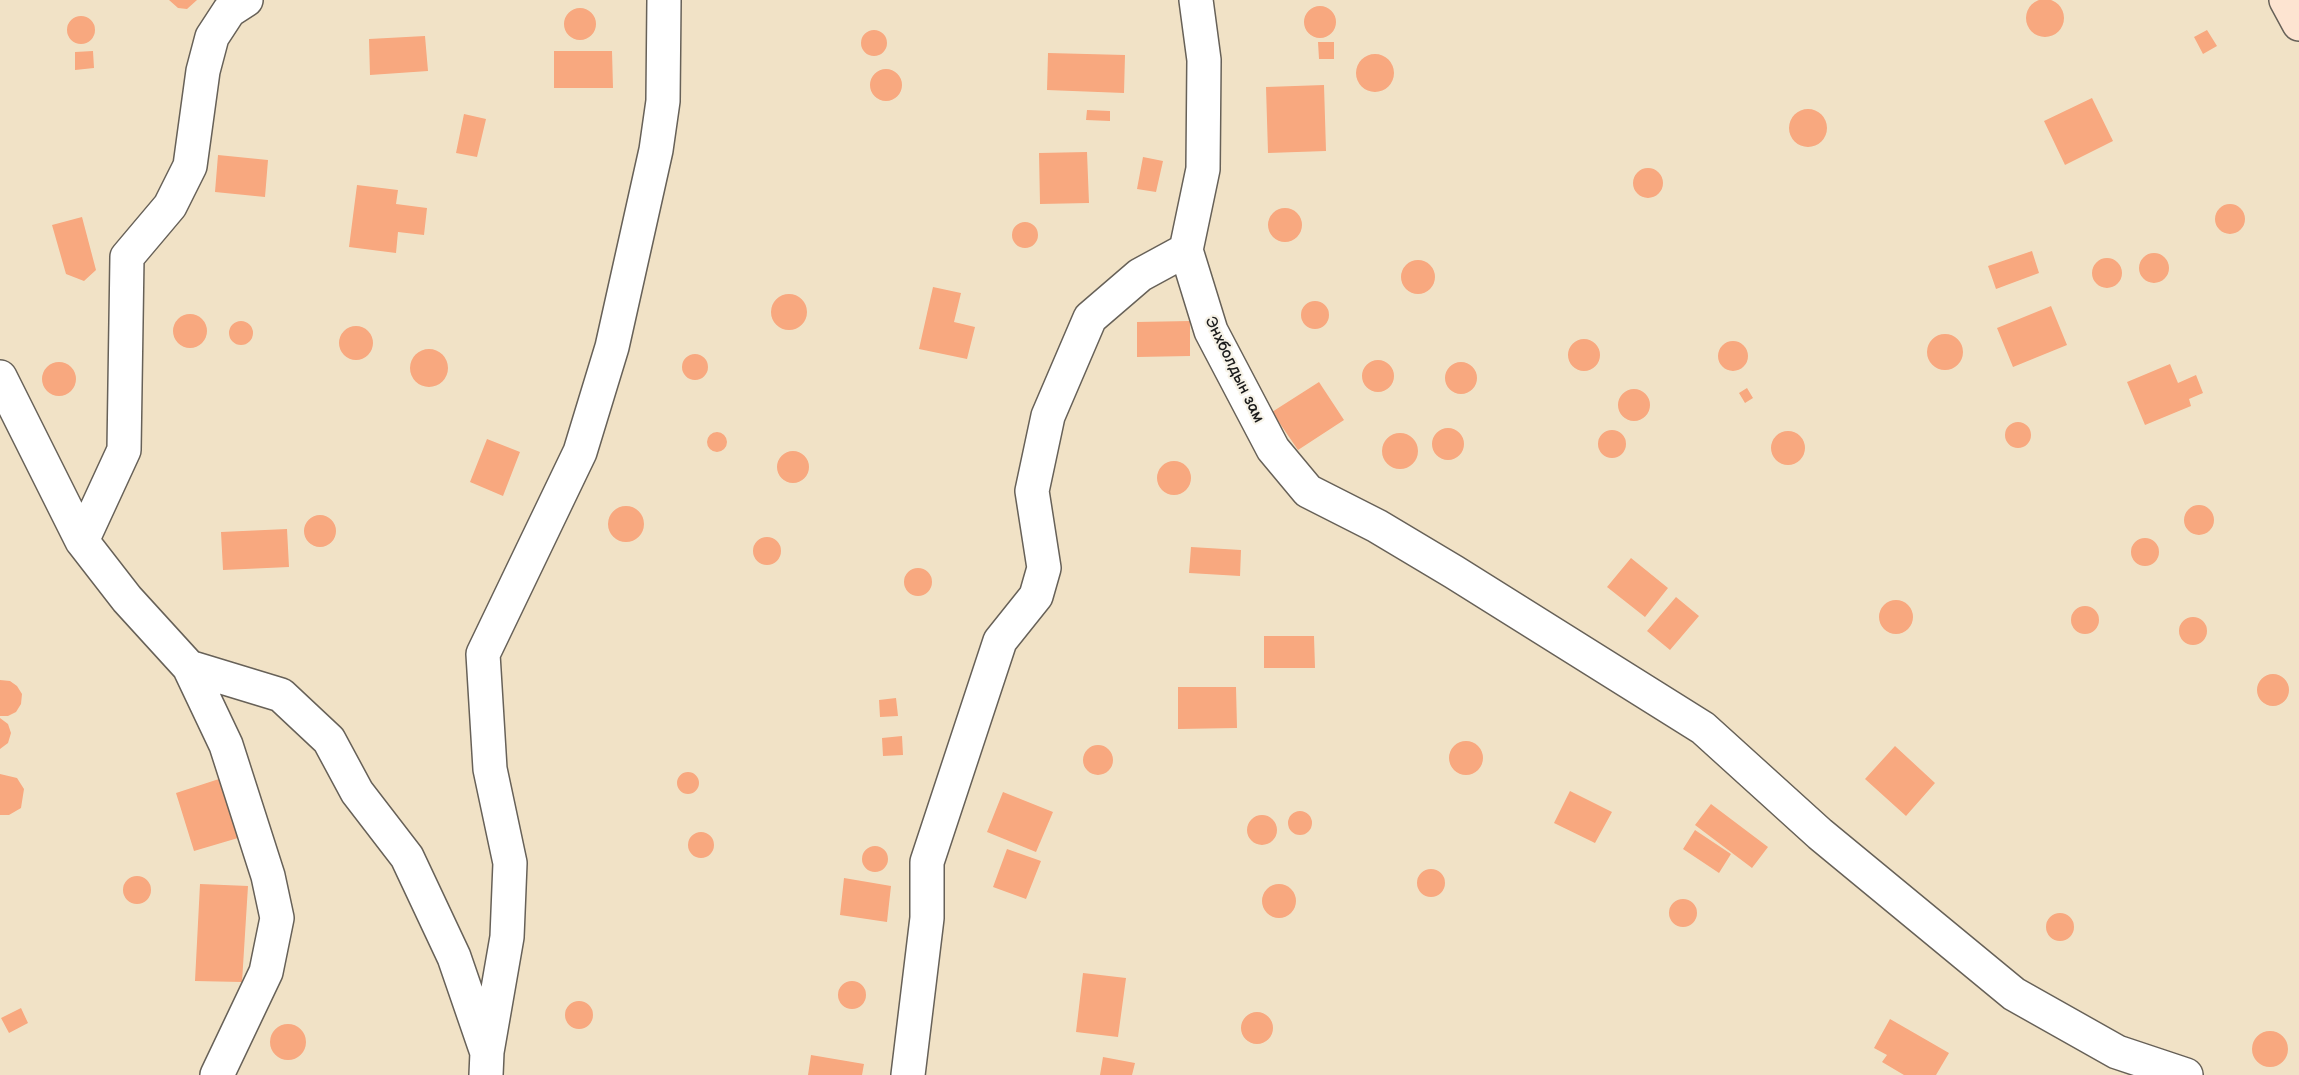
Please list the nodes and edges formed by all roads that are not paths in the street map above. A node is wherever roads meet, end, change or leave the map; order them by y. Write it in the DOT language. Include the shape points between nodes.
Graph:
graph roads {
  1 [pos="246,0"];
  2 [pos="664,0"];
  3 [pos="1196,0"];
  4 [pos="2286,0"];
  5 [pos="2299,24"];
  6 [pos="1186,250"];
  7 [pos="0,376"];
  8 [pos="82,541"];
  9 [pos="189,666"];
  10 [pos="487,1063"];
  11 [pos="217,1075"];
  12 [pos="908,1075"];
  13 [pos="2186,1075"];
  1 -- 8 [label="street" via="229,10 212,37 203,70 190,166 170,206 127,257 124,450"];
  2 -- 10 [label="street" via="663,101 656,150 612,346 580,452 483,654 490,769 510,863 507,937"];
  3 -- 6 [label="street, Энхболдын зам" via="1204,60 1203,169"];
  4 -- 5 [label="street"];
  6 -- 12 [label="street" via="1140,275 1090,318 1048,416 1032,491 1044,568 1036,596 1000,641 927,862 927,918"];
  6 -- 13 [label="street, Энхболдын зам" via="1211,331 1273,449 1308,491 1454,572 1703,728 1820,834 2014,994 2117,1052"];
  7 -- 8 [label="street"];
  8 -- 9 [label="street" via="127,599"];
  9 -- 10 [label="street" via="281,695 329,740 357,792 407,857 454,957"];
  9 -- 11 [label="street" via="226,746 268,876 277,918 266,972"];
}
